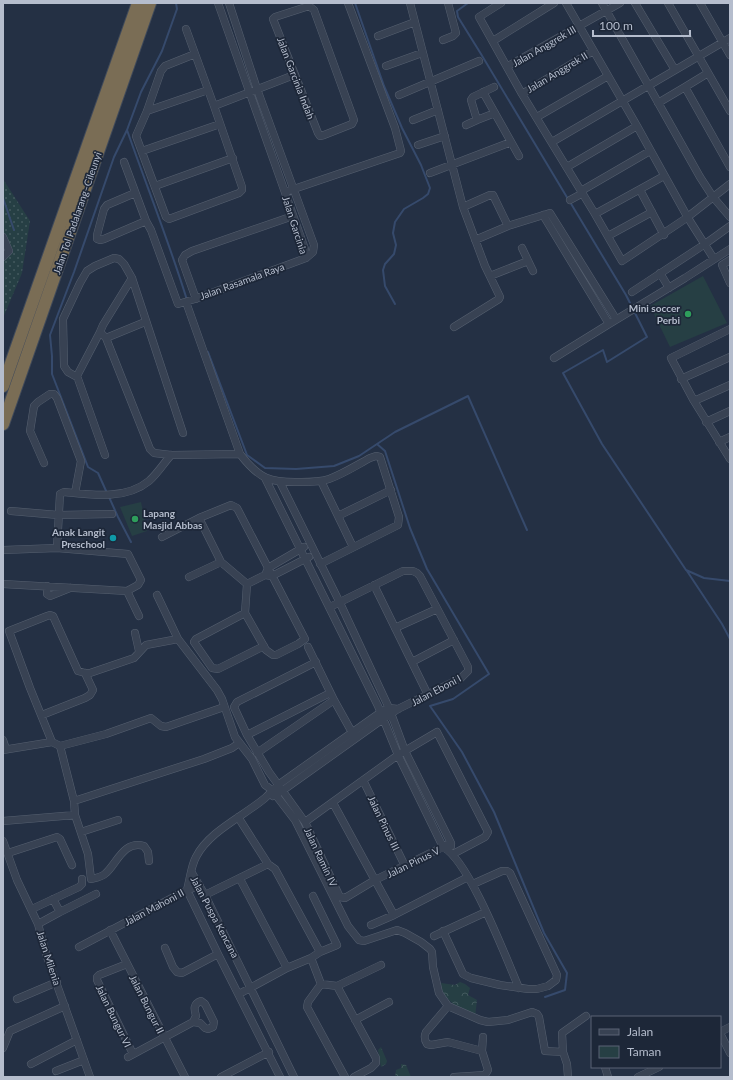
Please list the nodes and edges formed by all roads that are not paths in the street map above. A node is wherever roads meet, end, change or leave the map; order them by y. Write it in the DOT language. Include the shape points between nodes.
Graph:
graph roads {
  1 [pos="138,3"];
  2 [pos="150,3"];
  3 [pos="218,3"];
  4 [pos="229,3"];
  5 [pos="348,3"];
  6 [pos="410,3"];
  7 [pos="448,3"];
  8 [pos="501,3"];
  9 [pos="554,3"];
  10 [pos="566,3"];
  11 [pos="602,3"];
  12 [pos="620,3"];
  13 [pos="635,3"];
  14 [pos="668,3"];
  15 [pos="700,3"];
  16 [pos="606,11"];
  17 [pos="415,22"];
  18 [pos="579,26"];
  19 [pos="186,29"];
  20 [pos="378,36"];
  21 [pos="730,38"];
  22 [pos="443,40"];
  23 [pos="493,41"];
  24 [pos="723,43"];
  25 [pos="593,51"];
  26 [pos="422,53"];
  27 [pos="195,54"];
  28 [pos="730,55"];
  29 [pos="699,56"];
  30 [pos="479,61"];
  31 [pos="386,66"];
  32 [pos="508,66"];
  33 [pos="675,70"];
  34 [pos="708,73"];
  35 [pos="294,74"];
  36 [pos="608,76"];
  37 [pos="431,82"];
  38 [pos="649,85"];
  39 [pos="494,87"];
  40 [pos="685,87"];
  41 [pos="257,89"];
  42 [pos="208,90"];
  43 [pos="250,92"];
  44 [pos="483,92"];
  45 [pos="522,94"];
  46 [pos="399,96"];
  47 [pos="622,101"];
  48 [pos="658,103"];
  49 [pos="214,106"];
  50 [pos="438,110"];
  51 [pos="147,111"];
  52 [pos="730,111"];
  53 [pos="496,113"];
  54 [pos="537,117"];
  55 [pos="413,120"];
  56 [pos="477,120"];
  57 [pos="220,124"];
  58 [pos="466,125"];
  59 [pos="637,126"];
  60 [pos="445,136"];
  61 [pos="511,142"];
  62 [pos="552,142"];
  63 [pos="418,145"];
  64 [pos="142,151"];
  65 [pos="650,151"];
  66 [pos="519,156"];
  67 [pos="233,158"];
  68 [pos="124,162"];
  69 [pos="452,164"];
  70 [pos="566,167"];
  71 [pos="730,167"];
  72 [pos="430,173"];
  73 [pos="664,176"];
  74 [pos="730,184"];
  75 [pos="155,186"];
  76 [pos="294,189"];
  77 [pos="640,190"];
  78 [pos="285,192"];
  79 [pos="582,192"];
  80 [pos="136,193"];
  81 [pos="714,198"];
  82 [pos="570,200"];
  83 [pos="463,207"];
  84 [pos="652,212"];
  85 [pos="596,214"];
  86 [pos="543,215"];
  87 [pos="293,216"];
  88 [pos="730,217"];
  89 [pos="688,218"];
  90 [pos="146,220"];
  91 [pos="508,226"];
  92 [pos="730,226"];
  93 [pos="664,235"];
  94 [pos="608,236"];
  95 [pos="3,237"];
  96 [pos="475,240"];
  97 [pos="705,244"];
  98 [pos="522,248"];
  99 [pos="730,249"];
  100 [pos="3,257"];
  101 [pos="306,258"];
  102 [pos="714,259"];
  103 [pos="730,260"];
  104 [pos="528,261"];
  105 [pos="533,271"];
  106 [pos="660,274"];
  107 [pos="490,276"];
  108 [pos="132,278"];
  109 [pos="730,283"];
  110 [pos="669,288"];
  111 [pos="632,292"];
  112 [pos="191,300"];
  113 [pos="616,319"];
  114 [pos="146,322"];
  115 [pos="609,324"];
  116 [pos="454,327"];
  117 [pos="730,330"];
  118 [pos="100,332"];
  119 [pos="106,338"];
  120 [pos="730,357"];
  121 [pos="554,358"];
  122 [pos="78,377"];
  123 [pos="682,379"];
  124 [pos="730,385"];
  125 [pos="3,386"];
  126 [pos="694,401"];
  127 [pos="730,411"];
  128 [pos="706,422"];
  129 [pos="3,424"];
  130 [pos="183,433"];
  131 [pos="730,437"];
  132 [pos="719,442"];
  133 [pos="240,454"];
  134 [pos="105,455"];
  135 [pos="171,455"];
  136 [pos="730,459"];
  137 [pos="44,463"];
  138 [pos="265,478"];
  139 [pos="321,481"];
  140 [pos="280,482"];
  141 [pos="391,490"];
  142 [pos="75,493"];
  143 [pos="11,511"];
  144 [pos="112,514"];
  145 [pos="58,515"];
  146 [pos="338,516"];
  147 [pos="199,518"];
  148 [pos="162,536"];
  149 [pos="310,544"];
  150 [pos="353,547"];
  151 [pos="57,548"];
  152 [pos="300,549"];
  153 [pos="3,550"];
  154 [pos="315,554"];
  155 [pos="306,558"];
  156 [pos="221,562"];
  157 [pos="320,564"];
  158 [pos="268,573"];
  159 [pos="190,577"];
  160 [pos="3,584"];
  161 [pos="247,584"];
  162 [pos="374,585"];
  163 [pos="127,591"];
  164 [pos="157,595"];
  165 [pos="340,603"];
  166 [pos="330,607"];
  167 [pos="437,609"];
  168 [pos="245,613"];
  169 [pos="139,616"];
  170 [pos="395,628"];
  171 [pos="135,633"];
  172 [pos="178,639"];
  173 [pos="454,640"];
  174 [pos="264,646"];
  175 [pos="308,647"];
  176 [pos="139,651"];
  177 [pos="316,662"];
  178 [pos="412,662"];
  179 [pos="85,673"];
  180 [pos="330,693"];
  181 [pos="428,695"];
  182 [pos="334,700"];
  183 [pos="224,707"];
  184 [pos="390,711"];
  185 [pos="42,715"];
  186 [pos="382,715"];
  187 [pos="354,735"];
  188 [pos="247,736"];
  189 [pos="3,740"];
  190 [pos="52,742"];
  191 [pos="239,743"];
  192 [pos="60,746"];
  193 [pos="5,749"];
  194 [pos="257,753"];
  195 [pos="402,753"];
  196 [pos="363,780"];
  197 [pos="277,790"];
  198 [pos="74,801"];
  199 [pos="333,803"];
  200 [pos="75,815"];
  201 [pos="238,817"];
  202 [pos="118,820"];
  203 [pos="3,821"];
  204 [pos="305,822"];
  205 [pos="81,832"];
  206 [pos="3,841"];
  207 [pos="449,849"];
  208 [pos="8,853"];
  209 [pos="149,862"];
  210 [pos="268,864"];
  211 [pos="72,865"];
  212 [pos="405,866"];
  213 [pos="192,873"];
  214 [pos="468,877"];
  215 [pos="82,879"];
  216 [pos="240,879"];
  217 [pos="375,880"];
  218 [pos="473,884"];
  219 [pos="200,886"];
  220 [pos="187,890"];
  221 [pos="96,894"];
  222 [pos="205,895"];
  223 [pos="313,896"];
  224 [pos="53,899"];
  225 [pos="32,909"];
  226 [pos="60,912"];
  227 [pos="486,912"];
  228 [pos="394,915"];
  229 [pos="38,924"];
  230 [pos="372,924"];
  231 [pos="110,930"];
  232 [pos="443,931"];
  233 [pos="434,936"];
  234 [pos="78,948"];
  235 [pos="165,948"];
  236 [pos="320,952"];
  237 [pos="218,954"];
  238 [pos="311,958"];
  239 [pos="127,964"];
  240 [pos="381,965"];
  241 [pos="287,968"];
  242 [pos="56,982"];
  243 [pos="320,984"];
  244 [pos="337,986"];
  245 [pos="251,988"];
  246 [pos="519,988"];
  247 [pos="239,994"];
  248 [pos="17,999"];
  249 [pos="389,1002"];
  250 [pos="65,1006"];
  251 [pos="448,1006"];
  252 [pos="586,1016"];
  253 [pos="355,1020"];
  254 [pos="193,1022"];
  255 [pos="730,1027"];
  256 [pos="721,1032"];
  257 [pos="721,1034"];
  258 [pos="483,1037"];
  259 [pos="165,1038"];
  260 [pos="77,1040"];
  261 [pos="3,1048"];
  262 [pos="482,1051"];
  263 [pos="269,1052"];
  264 [pos="563,1052"];
  265 [pos="730,1053"];
  266 [pos="84,1060"];
  267 [pos="31,1064"];
  268 [pos="657,1068"];
  269 [pos="56,1071"];
  270 [pos="236,1074"];
  271 [pos="474,1076"];
  272 [pos="566,1076"];
  273 [pos="89,1077"];
  274 [pos="185,1077"];
  275 [pos="221,1077"];
  276 [pos="280,1077"];
  277 [pos="294,1077"];
  278 [pos="345,1077"];
  279 [pos="354,1077"];
  280 [pos="454,1077"];
  281 [pos="638,1077"];
  1 -- 125 [label="highway, Jalan Tol Padalarang–Cileunyi"];
  2 -- 129 [label="highway, Jalan Tol Padalarang–Cileunyi"];
  3 -- 43 [label="street, Jalan Garcinia"];
  4 -- 41 [label="street, Jalan Garcinia"];
  5 -- 76 [label="street" via="402,149 400,153"];
  6 -- 17 [label="street"];
  7 -- 22 [label="street" via="456,33"];
  8 -- 23 [label="street" via="479,17"];
  9 -- 23 [label="street"];
  10 -- 18 [label="street"];
  11 -- 16 [label="street"];
  12 -- 16 [label="street, Jalan Anggrek III"];
  13 -- 33 [label="street"];
  14 -- 29 [label="street"];
  15 -- 24 [label="street"];
  16 -- 18 [label="street, Jalan Anggrek III"];
  16 -- 38 [label="street"];
  17 -- 20 [label="street"];
  17 -- 26 [label="street"];
  18 -- 25 [label="street"];
  18 -- 32 [label="street, Jalan Anggrek III"];
  19 -- 27 [label="street"];
  21 -- 24 [label="street"];
  23 -- 32 [label="street"];
  24 -- 28 [label="street"];
  24 -- 29 [label="street"];
  25 -- 36 [label="street"];
  25 -- 45 [label="street, Jalan Anggrek II"];
  26 -- 31 [label="street"];
  26 -- 37 [label="street"];
  27 -- 42 [label="street"];
  27 -- 51 [label="street" via="162,69"];
  29 -- 33 [label="street"];
  29 -- 34 [label="street"];
  30 -- 37 [label="street"];
  32 -- 45 [label="street"];
  33 -- 38 [label="street"];
  34 -- 40 [label="street"];
  34 -- 52 [label="street"];
  35 -- 35 [label="street, Jalan Garcinia Indah" via="273,19 309,6 314,10 354,120 352,124 320,136"];
  35 -- 41 [label="street"];
  36 -- 47 [label="street"];
  36 -- 54 [label="street"];
  37 -- 46 [label="street"];
  37 -- 50 [label="street"];
  38 -- 47 [label="street"];
  38 -- 48 [label="street"];
  39 -- 44 [label="street"];
  40 -- 48 [label="street"];
  40 -- 71 [label="street"];
  41 -- 43 [label="street"];
  41 -- 76 [label="street, Jalan Garcinia"];
  42 -- 49 [label="street"];
  42 -- 51 [label="street"];
  43 -- 49 [label="street"];
  43 -- 78 [label="street, Jalan Garcinia"];
  44 -- 53 [label="street"];
  44 -- 56 [label="street" via="472,99"];
  45 -- 54 [label="street"];
  47 -- 59 [label="street"];
  47 -- 62 [label="street"];
  48 -- 81 [label="street"];
  49 -- 57 [label="street"];
  50 -- 55 [label="street"];
  50 -- 60 [label="street"];
  51 -- 64 [label="street" via="136,136"];
  53 -- 56 [label="street"];
  53 -- 61 [label="street"];
  54 -- 62 [label="street"];
  56 -- 58 [label="street"];
  57 -- 64 [label="street"];
  57 -- 67 [label="street"];
  59 -- 65 [label="street"];
  59 -- 70 [label="street"];
  60 -- 63 [label="street"];
  60 -- 69 [label="street"];
  61 -- 66 [label="street"];
  61 -- 69 [label="street"];
  62 -- 70 [label="street"];
  64 -- 75 [label="street"];
  65 -- 73 [label="street"];
  65 -- 79 [label="street"];
  67 -- 75 [label="street"];
  67 -- 75 [label="street" via="242,190 168,219"];
  68 -- 80 [label="street"];
  69 -- 72 [label="street"];
  69 -- 83 [label="street"];
  70 -- 79 [label="street"];
  73 -- 77 [label="street"];
  73 -- 89 [label="street"];
  74 -- 81 [label="street"];
  76 -- 78 [label="street"];
  76 -- 101 [label="street, Jalan Garcinia" via="314,245 313,252"];
  77 -- 84 [label="street"];
  77 -- 85 [label="street"];
  78 -- 87 [label="street, Jalan Garcinia"];
  79 -- 82 [label="street"];
  79 -- 85 [label="street"];
  80 -- 90 [label="street"];
  80 -- 90 [label="street" via="104,209 97,239 104,239"];
  81 -- 88 [label="street"];
  81 -- 89 [label="street"];
  83 -- 91 [label="street" via="492,194"];
  83 -- 96 [label="street"];
  84 -- 93 [label="street"];
  84 -- 94 [label="street"];
  85 -- 94 [label="street"];
  86 -- 91 [label="street"];
  86 -- 113 [label="street" via="549,212 551,214"];
  86 -- 115 [label="street"];
  87 -- 101 [label="street, Jalan Garcinia"];
  87 -- 112 [label="street" via="185,255 182,260"];
  89 -- 93 [label="street"];
  89 -- 97 [label="street"];
  90 -- 112 [label="street, Jalan Rasamala Raya" via="178,304"];
  91 -- 96 [label="street"];
  92 -- 97 [label="street"];
  93 -- 94 [label="street" via="619,262"];
  95 -- 100 [label="street" via="9,251"];
  96 -- 107 [label="street"];
  97 -- 102 [label="street"];
  97 -- 106 [label="street"];
  98 -- 104 [label="street"];
  99 -- 102 [label="street"];
  101 -- 112 [label="street, Jalan Rasamala Raya"];
  102 -- 110 [label="street"];
  103 -- 109 [label="street" via="722,265"];
  104 -- 105 [label="street"];
  104 -- 107 [label="street"];
  106 -- 110 [label="street"];
  106 -- 111 [label="street"];
  107 -- 116 [label="street" via="500,295 499,300"];
  108 -- 114 [label="street"];
  108 -- 118 [label="street"];
  108 -- 122 [label="street" via="122,261 114,258 95,266 82,278 63,320 64,366 68,372"];
  110 -- 113 [label="street"];
  112 -- 133 [label="street"];
  113 -- 115 [label="street"];
  114 -- 119 [label="street"];
  114 -- 130 [label="street"];
  115 -- 121 [label="street"];
  117 -- 123 [label="street" via="671,358"];
  118 -- 119 [label="street"];
  118 -- 122 [label="street"];
  119 -- 135 [label="street" via="150,449 154,453"];
  120 -- 123 [label="street"];
  122 -- 134 [label="street"];
  123 -- 126 [label="street"];
  124 -- 126 [label="street"];
  126 -- 128 [label="street"];
  127 -- 128 [label="street"];
  128 -- 132 [label="street"];
  131 -- 132 [label="street"];
  132 -- 136 [label="street"];
  133 -- 135 [label="street"];
  133 -- 138 [label="street" via="255,472"];
  135 -- 142 [label="street" via="153,478 132,491 97,495"];
  137 -- 142 [label="street" via="30,431 34,406 50,394 54,394 81,461"];
  138 -- 140 [label="street"];
  138 -- 152 [label="street"];
  139 -- 140 [label="street"];
  139 -- 141 [label="street" via="378,456"];
  139 -- 146 [label="street"];
  140 -- 149 [label="street"];
  141 -- 146 [label="street"];
  141 -- 150 [label="street" via="399,516 398,525"];
  142 -- 145 [label="street" via="60,494"];
  143 -- 145 [label="street"];
  144 -- 145 [label="street"];
  145 -- 151 [label="street"];
  146 -- 150 [label="street"];
  147 -- 148 [label="street"];
  147 -- 156 [label="street"];
  147 -- 158 [label="street" via="231,505 236,507"];
  149 -- 152 [label="street"];
  149 -- 154 [label="street"];
  150 -- 157 [label="street"];
  151 -- 153 [label="street"];
  151 -- 163 [label="street" via="128,554 141,580 138,585"];
  152 -- 155 [label="street"];
  152 -- 158 [label="street"];
  154 -- 155 [label="street"];
  154 -- 157 [label="street"];
  155 -- 158 [label="street"];
  155 -- 166 [label="street"];
  156 -- 159 [label="street"];
  156 -- 161 [label="street"];
  157 -- 165 [label="street"];
  158 -- 161 [label="street"];
  158 -- 174 [label="street" via="305,639 276,655 270,654"];
  160 -- 163 [label="street"];
  161 -- 168 [label="street"];
  162 -- 165 [label="street"];
  162 -- 167 [label="street, Jalan Eboni I" via="403,571 417,573"];
  162 -- 170 [label="street"];
  163 -- 169 [label="street"];
  164 -- 172 [label="street"];
  165 -- 166 [label="street"];
  165 -- 184 [label="street"];
  166 -- 186 [label="street"];
  167 -- 170 [label="street"];
  167 -- 173 [label="street, Jalan Eboni I"];
  168 -- 174 [label="street"];
  168 -- 174 [label="street" via="196,639 195,644 214,669"];
  170 -- 178 [label="street"];
  171 -- 176 [label="street"];
  172 -- 176 [label="street" via="146,645"];
  172 -- 183 [label="street" via="210,679"];
  173 -- 178 [label="street"];
  173 -- 181 [label="street, Jalan Eboni I" via="468,671 461,678"];
  175 -- 177 [label="street"];
  176 -- 179 [label="street" via="134,658"];
  177 -- 180 [label="street"];
  177 -- 188 [label="street" via="234,704 234,710"];
  178 -- 181 [label="street"];
  179 -- 185 [label="street" via="93,690 90,695"];
  179 -- 185 [label="street" via="78,671 53,616 9,631"];
  180 -- 182 [label="street"];
  180 -- 188 [label="street"];
  181 -- 184 [label="street, Jalan Eboni I" via="398,710"];
  182 -- 187 [label="street"];
  182 -- 194 [label="street"];
  183 -- 191 [label="street"];
  183 -- 192 [label="street" via="166,727 151,718 106,734"];
  184 -- 186 [label="street"];
  184 -- 195 [label="street"];
  185 -- 190 [label="street"];
  186 -- 187 [label="street"];
  186 -- 195 [label="street"];
  187 -- 197 [label="street"];
  188 -- 194 [label="street"];
  189 -- 193 [label="street"];
  190 -- 192 [label="street"];
  190 -- 193 [label="street"];
  191 -- 197 [label="street" via="252,759 265,785"];
  191 -- 198 [label="street" via="204,759"];
  192 -- 198 [label="street"];
  194 -- 197 [label="street"];
  195 -- 196 [label="street"];
  195 -- 207 [label="street"];
  195 -- 207 [label="street, Jalan Pinus V" via="438,732 488,832 485,837"];
  196 -- 199 [label="street"];
  196 -- 212 [label="street, Jalan Pinus III"];
  197 -- 201 [label="street"];
  197 -- 204 [label="street, Jalan Ramin IV"];
  197 -- 251 [label="street" via="353,933 363,941 397,930 430,948 439,993"];
  198 -- 200 [label="street"];
  199 -- 204 [label="street"];
  199 -- 217 [label="street"];
  200 -- 203 [label="street"];
  200 -- 205 [label="street"];
  201 -- 210 [label="street"];
  201 -- 213 [label="street" via="200,850"];
  202 -- 205 [label="street"];
  204 -- 217 [label="street, Jalan Ramin IV" via="340,897 348,897"];
  205 -- 209 [label="street" via="92,879 105,874 126,849 133,846 144,846 148,852"];
  206 -- 208 [label="street, Jalan Milenia"];
  207 -- 212 [label="street, Jalan Pinus V"];
  207 -- 214 [label="street"];
  208 -- 211 [label="street" via="57,837"];
  208 -- 225 [label="street, Jalan Milenia" via="17,880"];
  210 -- 216 [label="street"];
  210 -- 236 [label="street" via="279,873"];
  212 -- 217 [label="street, Jalan Pinus V"];
  213 -- 219 [label="street, Jalan Puspa Kencana"];
  213 -- 220 [label="street, Jalan Puspa Kencana"];
  214 -- 218 [label="street"];
  214 -- 228 [label="street"];
  215 -- 224 [label="street" via="81,885"];
  216 -- 222 [label="street"];
  216 -- 241 [label="street"];
  217 -- 228 [label="street"];
  218 -- 227 [label="street"];
  218 -- 246 [label="street" via="502,871 510,873 557,975 556,980 548,986 537,989"];
  219 -- 220 [label="street, Jalan Mahoni II"];
  219 -- 222 [label="street, Jalan Puspa Kencana"];
  220 -- 231 [label="street, Jalan Mahoni II"];
  220 -- 237 [label="street, Jalan Puspa Kencana"];
  221 -- 226 [label="street"];
  222 -- 245 [label="street, Jalan Puspa Kencana"];
  223 -- 236 [label="street" via="338,947"];
  224 -- 225 [label="street"];
  224 -- 226 [label="street"];
  225 -- 229 [label="street, Jalan Milenia"];
  226 -- 229 [label="street"];
  227 -- 232 [label="street"];
  227 -- 246 [label="street"];
  228 -- 230 [label="street"];
  229 -- 242 [label="street, Jalan Milenia"];
  231 -- 234 [label="street, Jalan Mahoni II"];
  231 -- 239 [label="street, Jalan Bungur II"];
  232 -- 233 [label="street"];
  232 -- 246 [label="street" via="463,974"];
  235 -- 237 [label="street" via="173,967 182,973"];
  236 -- 238 [label="street"];
  237 -- 247 [label="street, Jalan Puspa Kencana"];
  238 -- 241 [label="street"];
  238 -- 243 [label="street"];
  239 -- 259 [label="street, Jalan Bungur II"];
  239 -- 259 [label="street, Jalan Bungur VI" via="99,975 97,980 131,1056"];
  240 -- 244 [label="street"];
  241 -- 245 [label="street"];
  242 -- 248 [label="street"];
  242 -- 250 [label="street, Jalan Milenia"];
  243 -- 244 [label="street"];
  243 -- 278 [label="street" via="307,1007"];
  244 -- 253 [label="street"];
  245 -- 247 [label="street"];
  245 -- 277 [label="street, Jalan Puspa Kencana"];
  247 -- 263 [label="street, Jalan Puspa Kencana"];
  249 -- 253 [label="street"];
  250 -- 260 [label="street, Jalan Milenia"];
  250 -- 261 [label="street" via="10,1031"];
  251 -- 262 [label="street" via="426,1032 426,1044 448,1042"];
  251 -- 264 [label="street" via="488,1022 508,1020 534,1012 539,1017 545,1051"];
  252 -- 264 [label="street" via="562,1033"];
  253 -- 279 [label="street" via="376,1058 376,1063"];
  254 -- 259 [label="street"];
  255 -- 256 [label="street"];
  257 -- 265 [label="street"];
  258 -- 262 [label="street"];
  259 -- 274 [label="street, Jalan Bungur II"];
  260 -- 266 [label="street, Jalan Milenia"];
  260 -- 267 [label="street"];
  262 -- 271 [label="street" via="488,1072 485,1075"];
  263 -- 270 [label="street"];
  263 -- 276 [label="street, Jalan Puspa Kencana"];
  264 -- 272 [label="street"];
  266 -- 269 [label="street"];
  266 -- 273 [label="street, Jalan Milenia"];
  268 -- 281 [label="street"];
  270 -- 275 [label="street"];
  271 -- 280 [label="street"];
}
